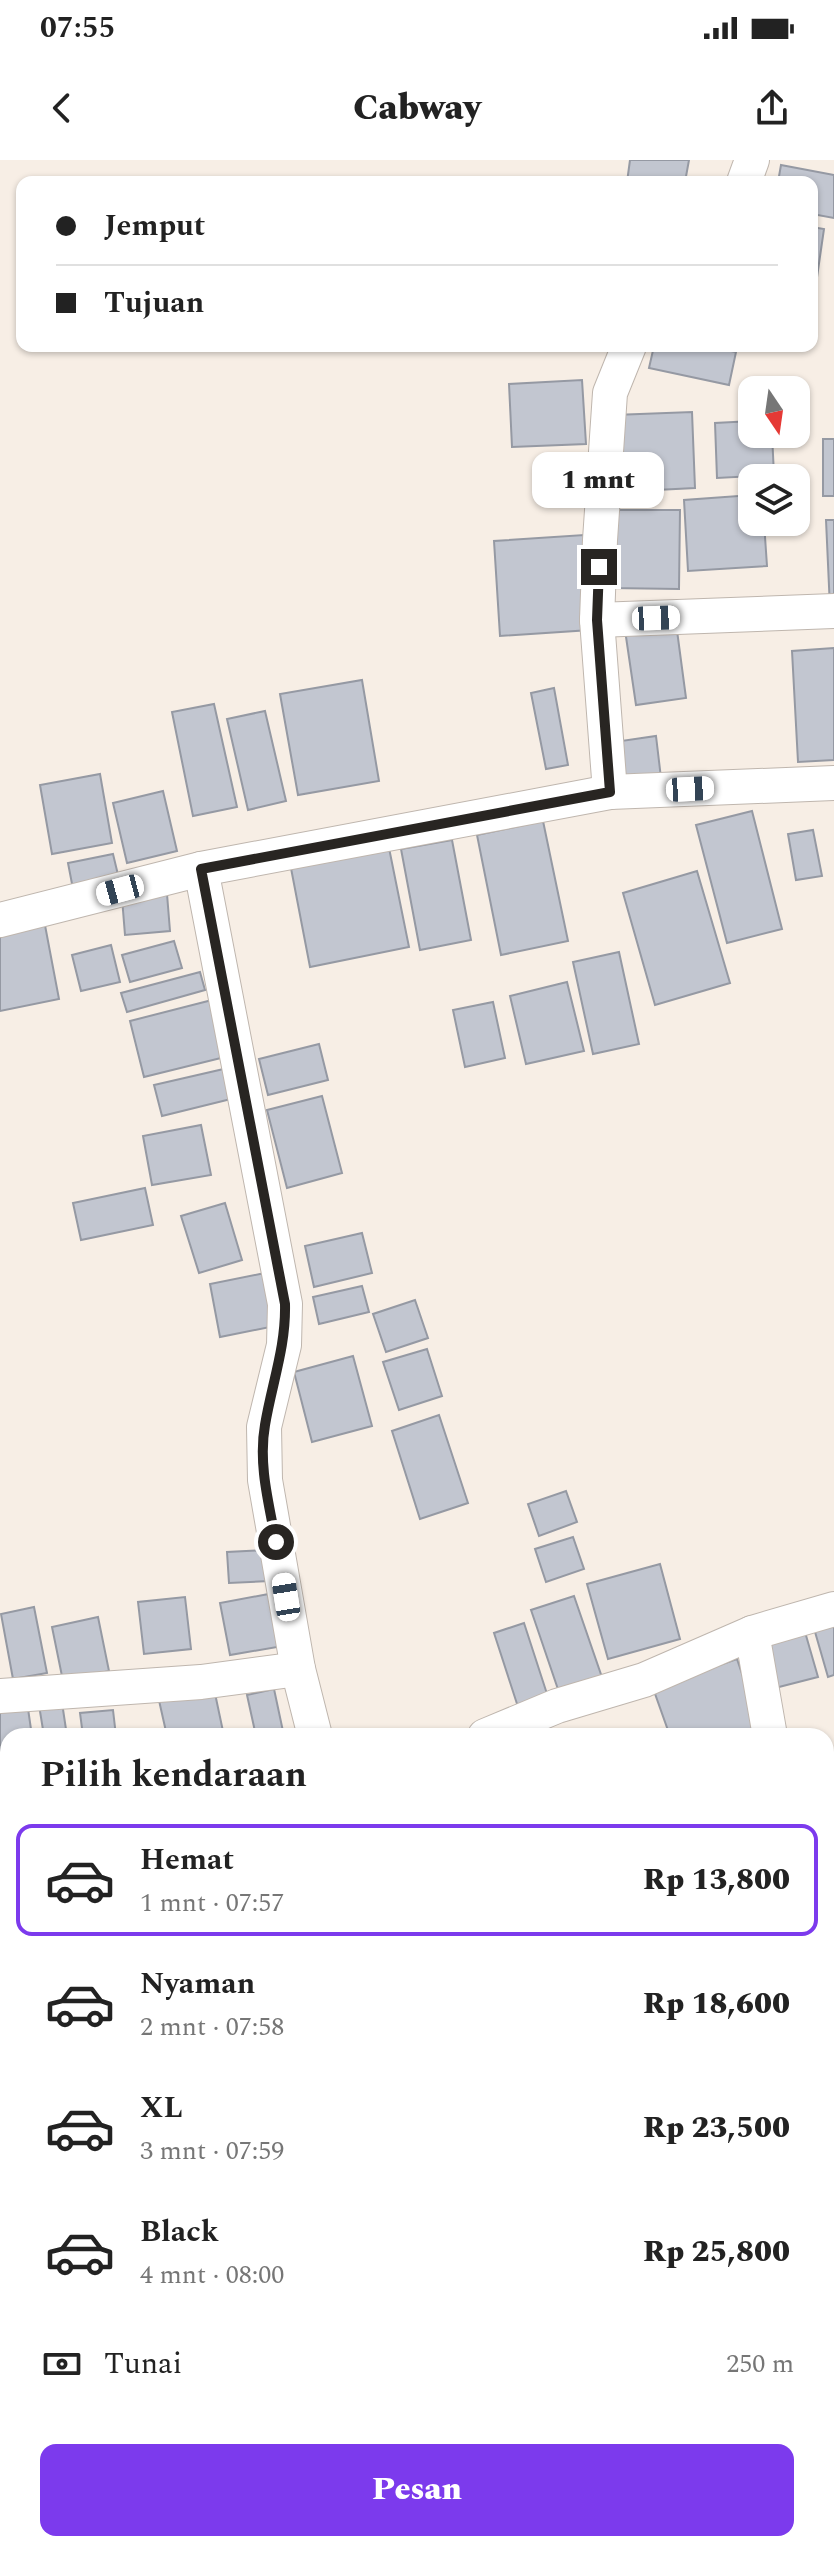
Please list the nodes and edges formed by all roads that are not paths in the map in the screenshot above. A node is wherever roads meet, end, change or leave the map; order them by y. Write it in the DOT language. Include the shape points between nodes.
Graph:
graph roads {
  1 [pos="627,352"];
  2 [pos="834,611"];
  3 [pos="597,620"];
  4 [pos="834,783"];
  5 [pos="610,792"];
  6 [pos="201,869"];
  7 [pos="0,920"];
  8 [pos="834,1609"];
  9 [pos="752,1633"];
  10 [pos="298,1669"];
  11 [pos="0,1696"];
  12 [pos="313,1728"];
  13 [pos="504,1728"];
  14 [pos="769,1728"];
  1 -- 3 [label="street" via="610,393"];
  2 -- 3 [label="street"];
  3 -- 5 [label="street"];
  4 -- 5 [label="street"];
  5 -- 6 [label="street"];
  6 -- 7 [label="street"];
  6 -- 10 [label="street" via="285,1304 284,1345 263,1452"];
  8 -- 9 [label="street"];
  9 -- 13 [label="street" via="659,1675"];
  9 -- 14 [label="street"];
  10 -- 11 [label="street" via="201,1682"];
  10 -- 12 [label="street"];
}
